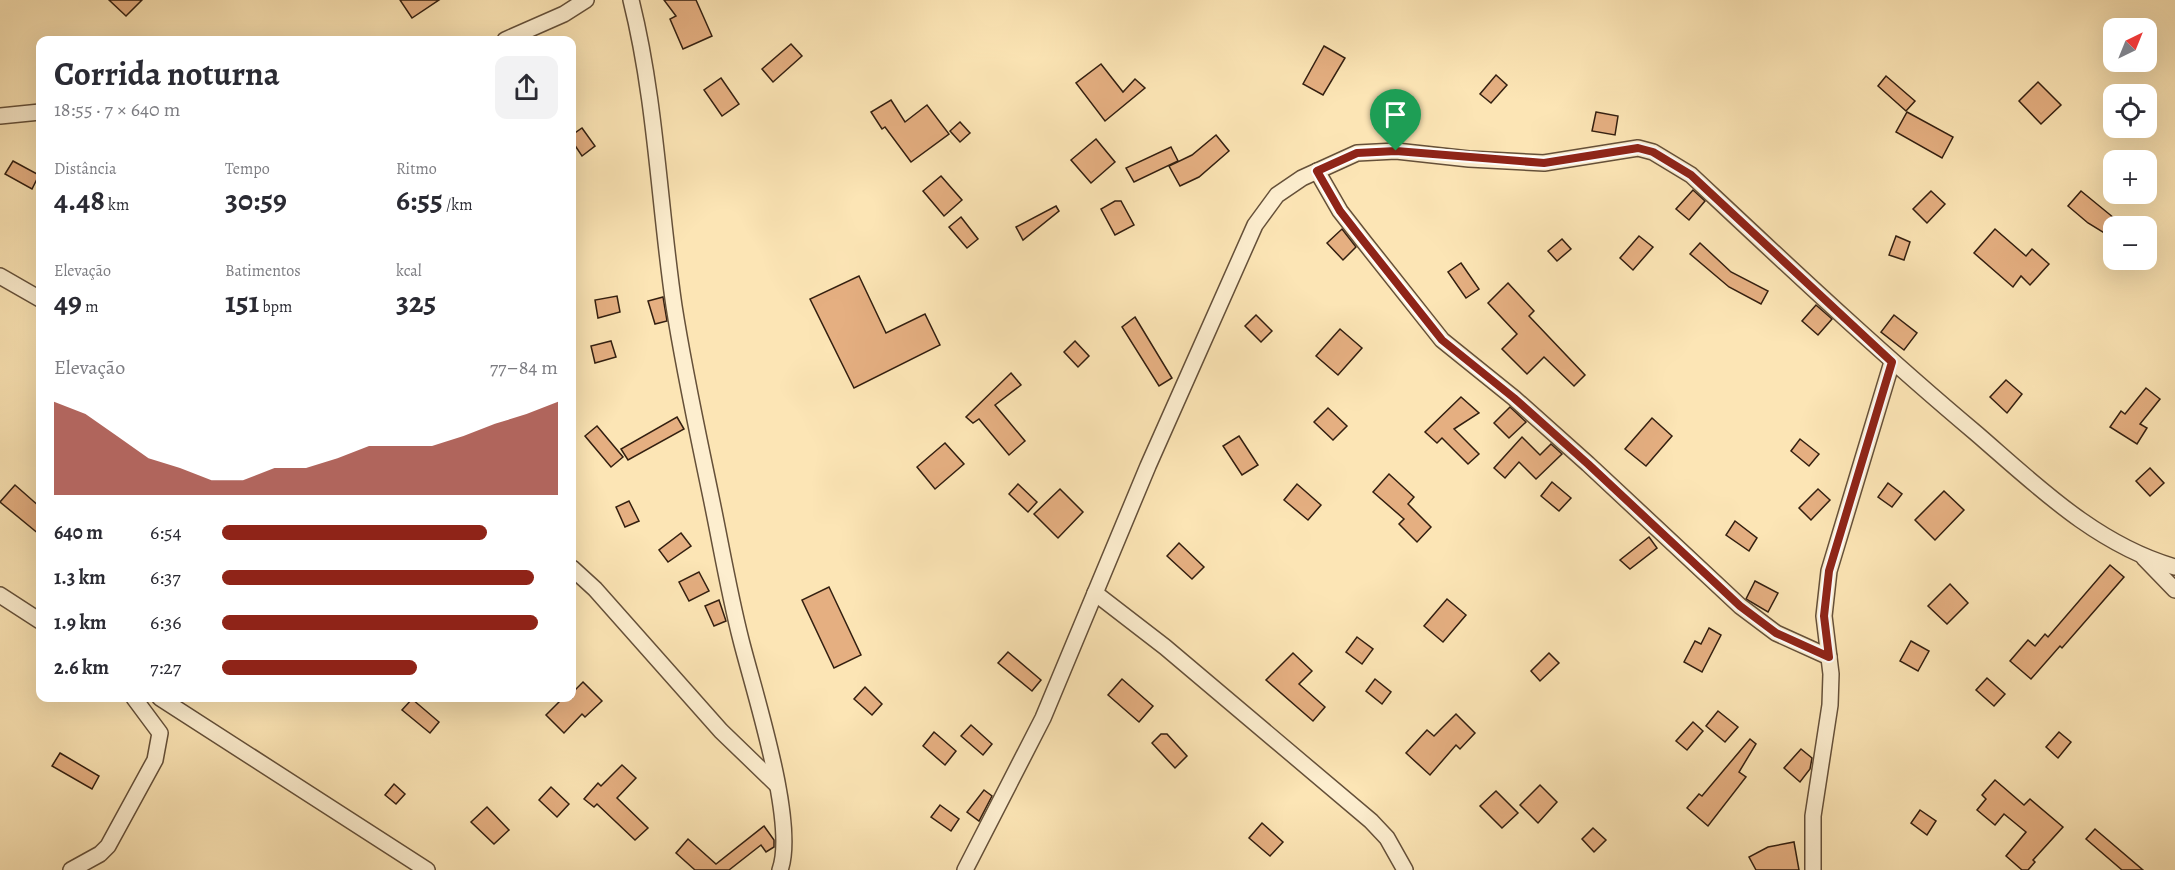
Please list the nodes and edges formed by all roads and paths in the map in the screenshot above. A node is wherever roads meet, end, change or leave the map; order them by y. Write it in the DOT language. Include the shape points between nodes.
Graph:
graph roads {
  1 [pos="586,0"];
  2 [pos="631,0"];
  3 [pos="515,36"];
  4 [pos="36,112"];
  5 [pos="0,116"];
  6 [pos="1317,171"];
  7 [pos="0,276"];
  8 [pos="36,297"];
  9 [pos="1892,362"];
  10 [pos="2144,558"];
  11 [pos="2175,567"];
  12 [pos="576,572"];
  13 [pos="2175,590"];
  14 [pos="1095,593"];
  15 [pos="0,595"];
  16 [pos="36,618"];
  17 [pos="1829,657"];
  18 [pos="137,702"];
  19 [pos="166,702"];
  20 [pos="777,785"];
  21 [pos="71,870"];
  22 [pos="427,870"];
  23 [pos="780,870"];
  24 [pos="965,870"];
  25 [pos="1405,870"];
  26 [pos="1813,870"];
  1 -- 3 [label="street"];
  2 -- 20 [label="street" via="639,33 674,306 687,376 738,628"];
  4 -- 5 [label="street"];
  6 -- 9 [label="street" via="1357,153 1396,151 1544,163 1638,148 1653,152 1691,175"];
  6 -- 14 [label="street" via="1277,195 1255,225"];
  6 -- 17 [label="street" via="1352,227 1442,340 1588,464 1740,606 1776,633"];
  7 -- 8 [label="street"];
  9 -- 10 [label="street" via="2083,522"];
  9 -- 17 [label="street" via="1829,571 1824,616"];
  10 -- 11 [label="street"];
  10 -- 13 [label="street"];
  12 -- 20 [label="street" via="721,731"];
  14 -- 24 [label="street" via="1043,718"];
  14 -- 25 [label="street" via="1371,821 1387,838"];
  15 -- 16 [label="street"];
  17 -- 26 [label="street" via="1830,705 1813,816"];
  18 -- 21 [label="street" via="160,733 155,760 108,846"];
  19 -- 22 [label="street"];
  20 -- 23 [label="street" via="786,839"];
}
